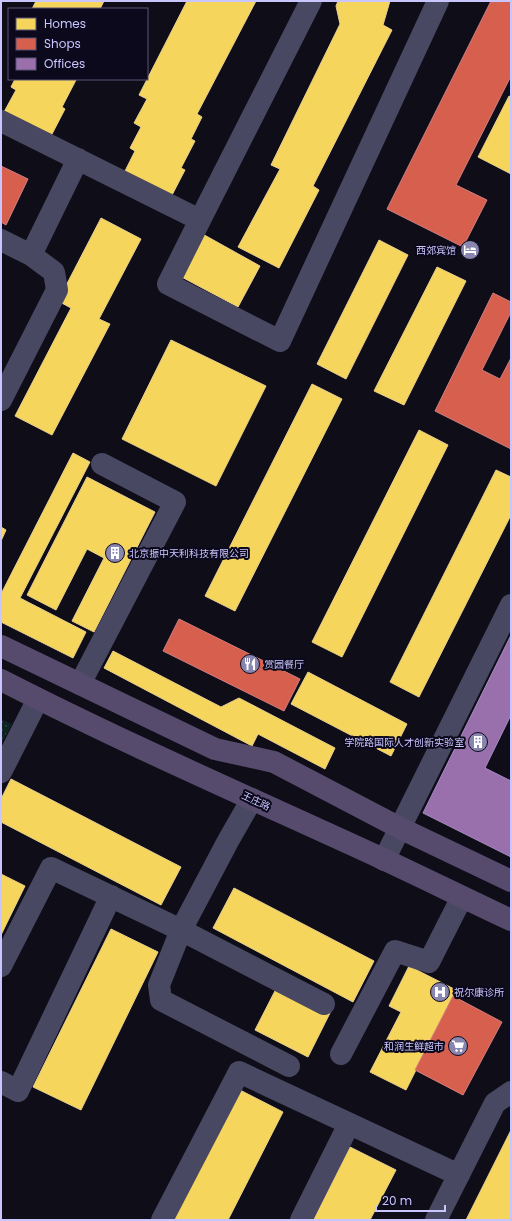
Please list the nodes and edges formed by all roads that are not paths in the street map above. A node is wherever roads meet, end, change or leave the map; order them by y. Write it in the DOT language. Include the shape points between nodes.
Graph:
graph roads {
  1 [pos="311,1"];
  2 [pos="438,1"];
  3 [pos="1,121"];
  4 [pos="78,159"];
  5 [pos="200,220"];
  6 [pos="1,240"];
  7 [pos="31,255"];
  8 [pos="1,400"];
  9 [pos="102,464"];
  10 [pos="511,605"];
  11 [pos="1,646"];
  12 [pos="1,680"];
  13 [pos="80,684"];
  14 [pos="38,699"];
  15 [pos="1,772"];
  16 [pos="252,799"];
  17 [pos="400,828"];
  18 [pos="384,860"];
  19 [pos="511,881"];
  20 [pos="111,896"];
  21 [pos="462,897"];
  22 [pos="511,920"];
  23 [pos="181,930"];
  24 [pos="1,966"];
  25 [pos="324,1004"];
  26 [pos="341,1054"];
  27 [pos="289,1066"];
  28 [pos="1,1082"];
  29 [pos="511,1092"];
  30 [pos="349,1124"];
  31 [pos="459,1175"];
  32 [pos="162,1220"];
  33 [pos="301,1220"];
  34 [pos="436,1220"];
  1 -- 5 [label="street"];
  2 -- 5 [label="street" via="280,341 168,284"];
  3 -- 4 [label="street"];
  4 -- 5 [label="street"];
  4 -- 7 [label="street"];
  6 -- 7 [label="street"];
  7 -- 8 [label="street" via="54,272 57,290"];
  9 -- 13 [label="street" via="175,502"];
  10 -- 17 [label="street"];
  11 -- 13 [label="main road"];
  12 -- 14 [label="main road, 王庄路"];
  13 -- 17 [label="main road" via="216,749 274,762"];
  14 -- 15 [label="street"];
  14 -- 16 [label="main road, 王庄路"];
  16 -- 18 [label="main road, 王庄路"];
  16 -- 23 [label="street"];
  17 -- 18 [label="street"];
  17 -- 19 [label="main road"];
  18 -- 21 [label="main road, 王庄路"];
  20 -- 23 [label="street"];
  20 -- 24 [label="street" via="51,868"];
  20 -- 28 [label="street" via="18,1091"];
  21 -- 22 [label="main road, 王庄路"];
  21 -- 26 [label="street" via="430,962 395,951"];
  23 -- 25 [label="street"];
  23 -- 27 [label="street" via="159,985 161,1000"];
  29 -- 31 [label="street" via="495,1102"];
  30 -- 31 [label="street"];
  30 -- 32 [label="street" via="239,1072"];
  30 -- 33 [label="street"];
  31 -- 34 [label="street"];
}
